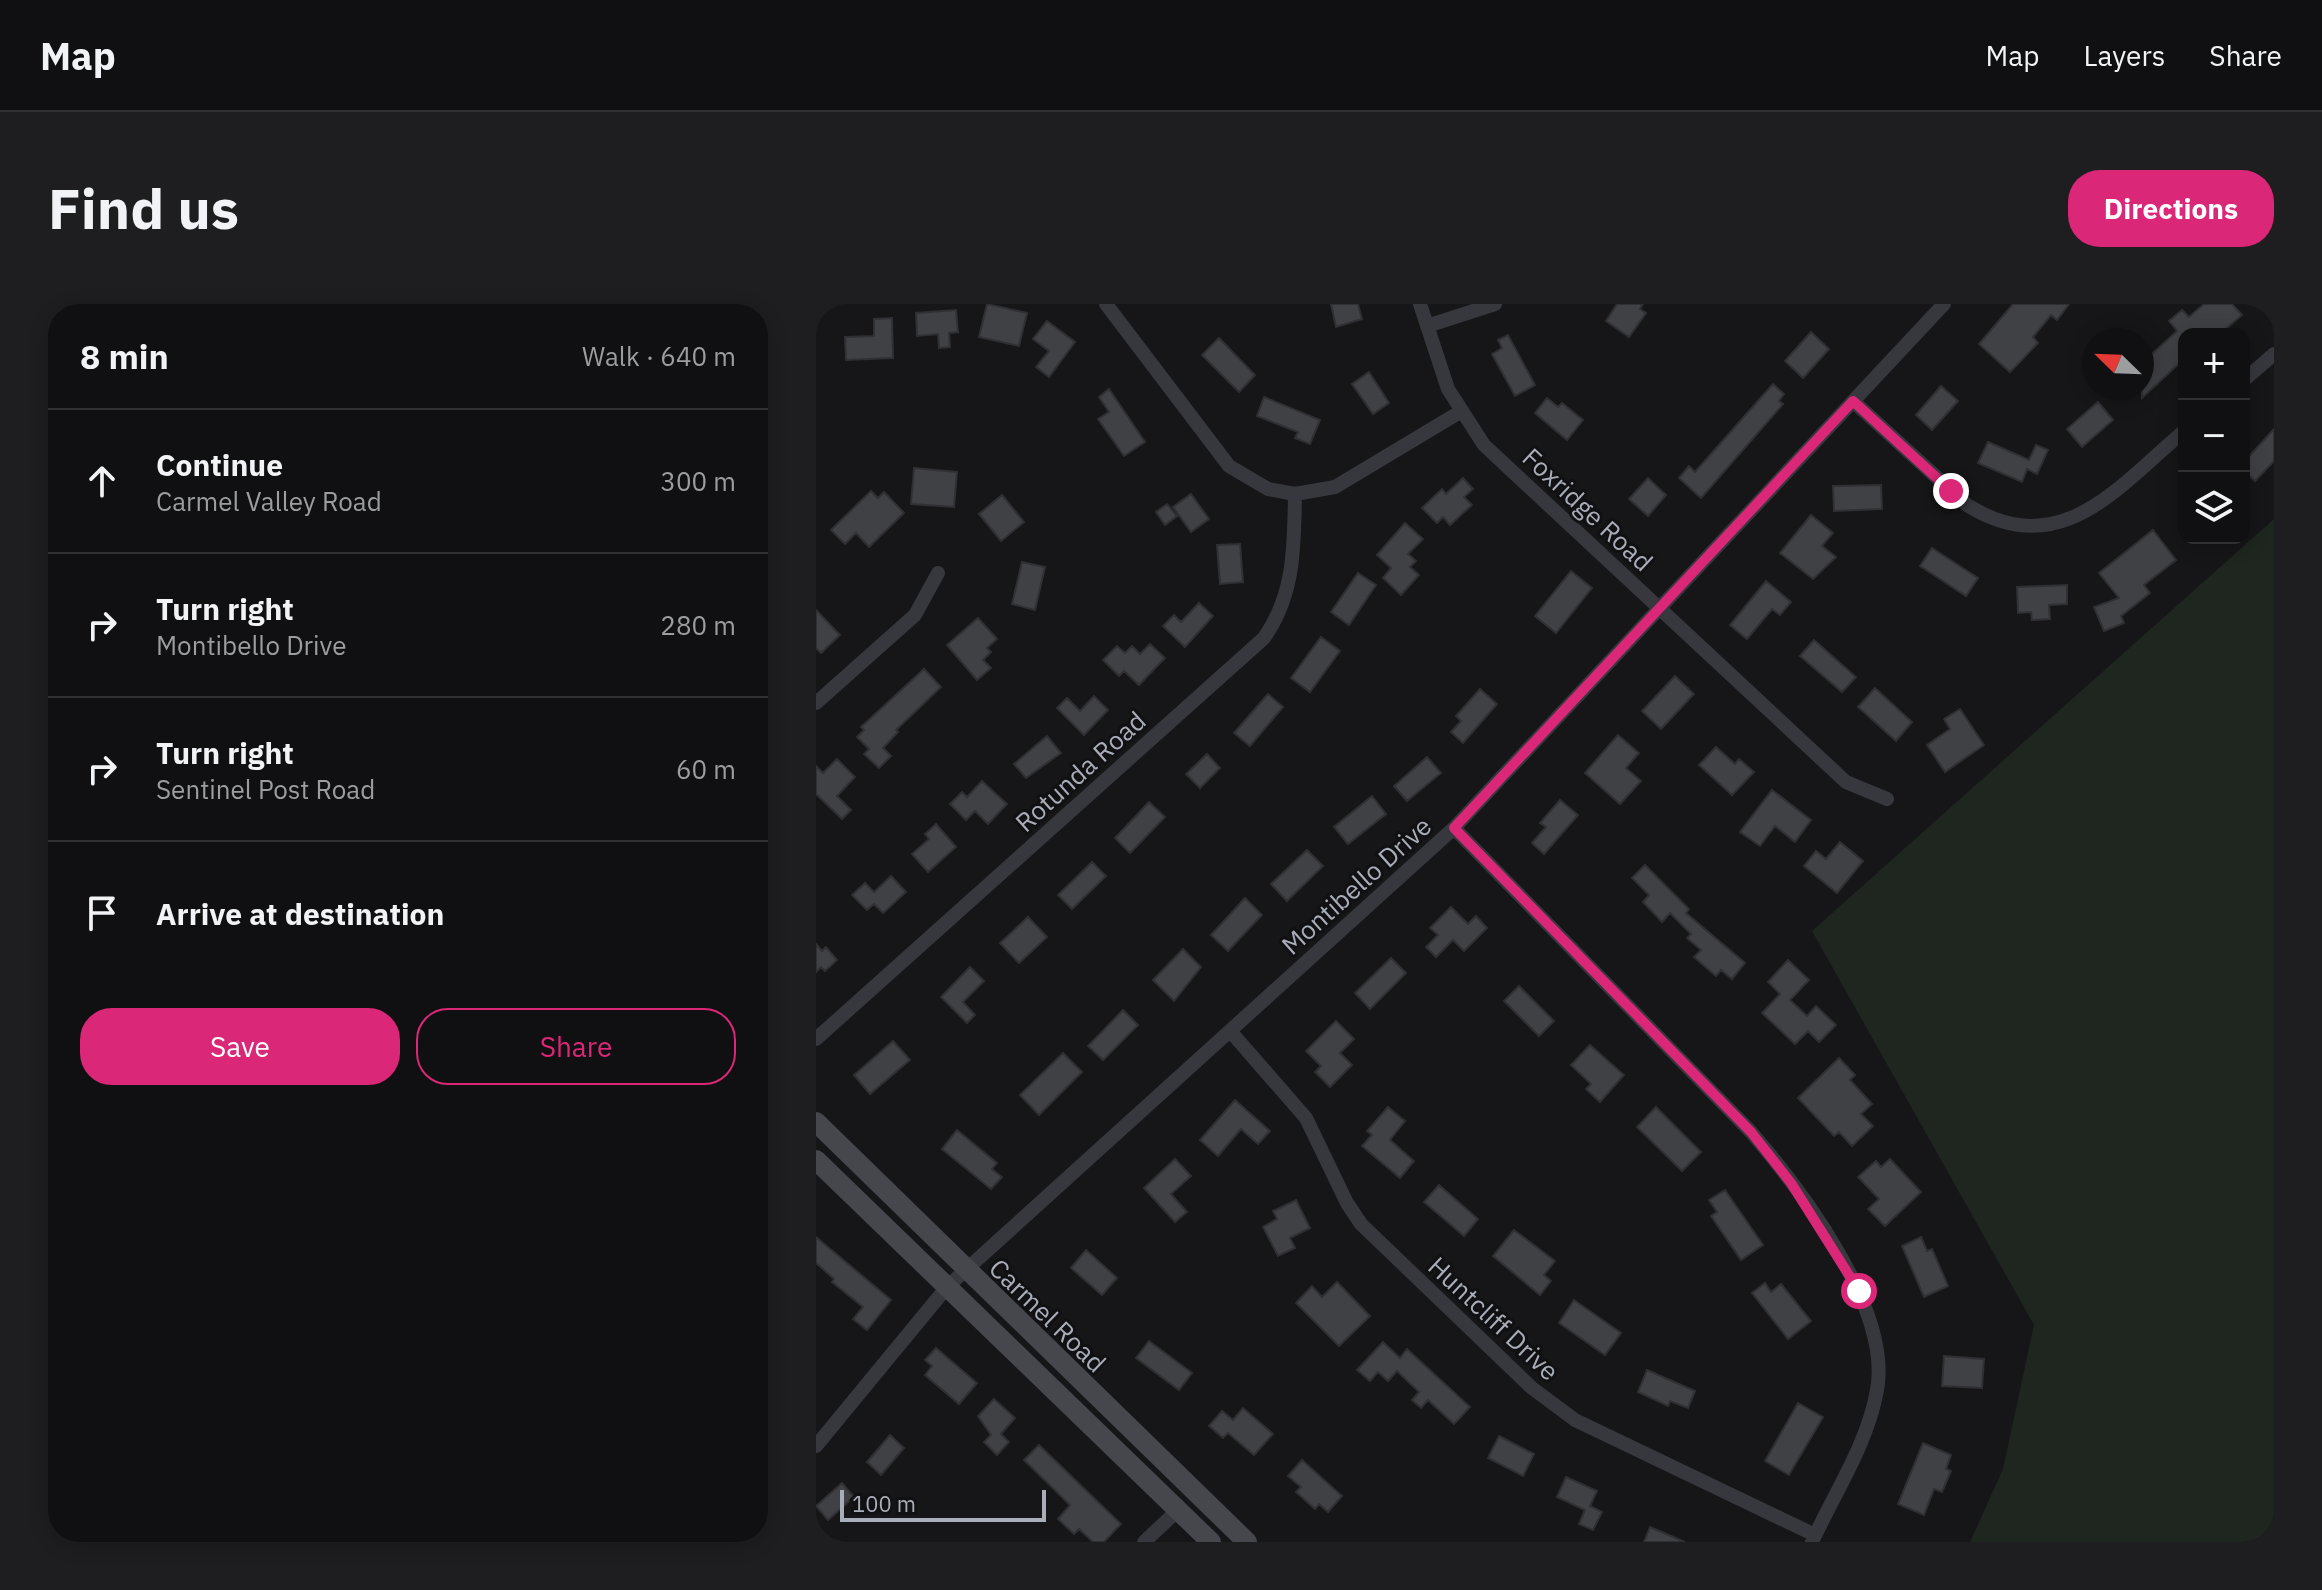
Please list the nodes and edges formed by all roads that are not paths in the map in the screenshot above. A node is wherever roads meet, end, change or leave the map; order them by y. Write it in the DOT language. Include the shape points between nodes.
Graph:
graph roads {
  1 [pos="1106,304"];
  2 [pos="1420,304"];
  3 [pos="1495,304"];
  4 [pos="1944,304"];
  5 [pos="1427,326"];
  6 [pos="2274,354"];
  7 [pos="2250,375"];
  8 [pos="1853,401"];
  9 [pos="1460,412"];
  10 [pos="2178,436"];
  11 [pos="1295,494"];
  12 [pos="938,573"];
  13 [pos="1660,608"];
  14 [pos="816,703"];
  15 [pos="1887,799"];
  16 [pos="1454,828"];
  17 [pos="1231,1032"];
  18 [pos="816,1039"];
  19 [pos="816,1122"];
  20 [pos="816,1160"];
  21 [pos="965,1271"];
  22 [pos="947,1287"];
  23 [pos="816,1446"];
  24 [pos="1177,1511"];
  25 [pos="1813,1539"];
  26 [pos="1144,1542"];
  27 [pos="1211,1542"];
  28 [pos="1247,1542"];
  1 -- 11 [label="street" via="1229,466 1259,486"];
  2 -- 5 [label="street, Foxridge Road"];
  3 -- 5 [label="street"];
  4 -- 8 [label="street, Montibello Drive"];
  5 -- 9 [label="street, Foxridge Road"];
  6 -- 7 [label="street"];
  8 -- 10 [label="street" via="1967,505 1985,517 2017,526 2050,526 2081,515"];
  8 -- 13 [label="street, Montibello Drive"];
  9 -- 11 [label="street" via="1345,482"];
  9 -- 13 [label="street, Foxridge Road" via="1484,445"];
  11 -- 18 [label="street, Rotunda Road" via="1292,573 1282,607 1264,638"];
  12 -- 14 [label="street" via="915,615"];
  13 -- 15 [label="street, Foxridge Road" via="1846,782"];
  13 -- 16 [label="street, Montibello Drive"];
  16 -- 17 [label="street, Montibello Drive"];
  16 -- 25 [label="street" via="1751,1132 1791,1183 1859,1291 1877,1337 1878,1388 1867,1424"];
  17 -- 21 [label="street, Montibello Drive"];
  17 -- 25 [label="street, Huntcliff Drive" via="1306,1118 1361,1224 1532,1388 1587,1426"];
  19 -- 21 [label="main road, Carmel Road"];
  20 -- 22 [label="main road, Carmel Road"];
  21 -- 22 [label="street, Montibello Drive"];
  21 -- 28 [label="main road, Carmel Road"];
  22 -- 23 [label="street, Montibello Drive"];
  22 -- 24 [label="main road, Carmel Road"];
  24 -- 26 [label="street"];
  24 -- 27 [label="main road, Carmel Road"];
}
